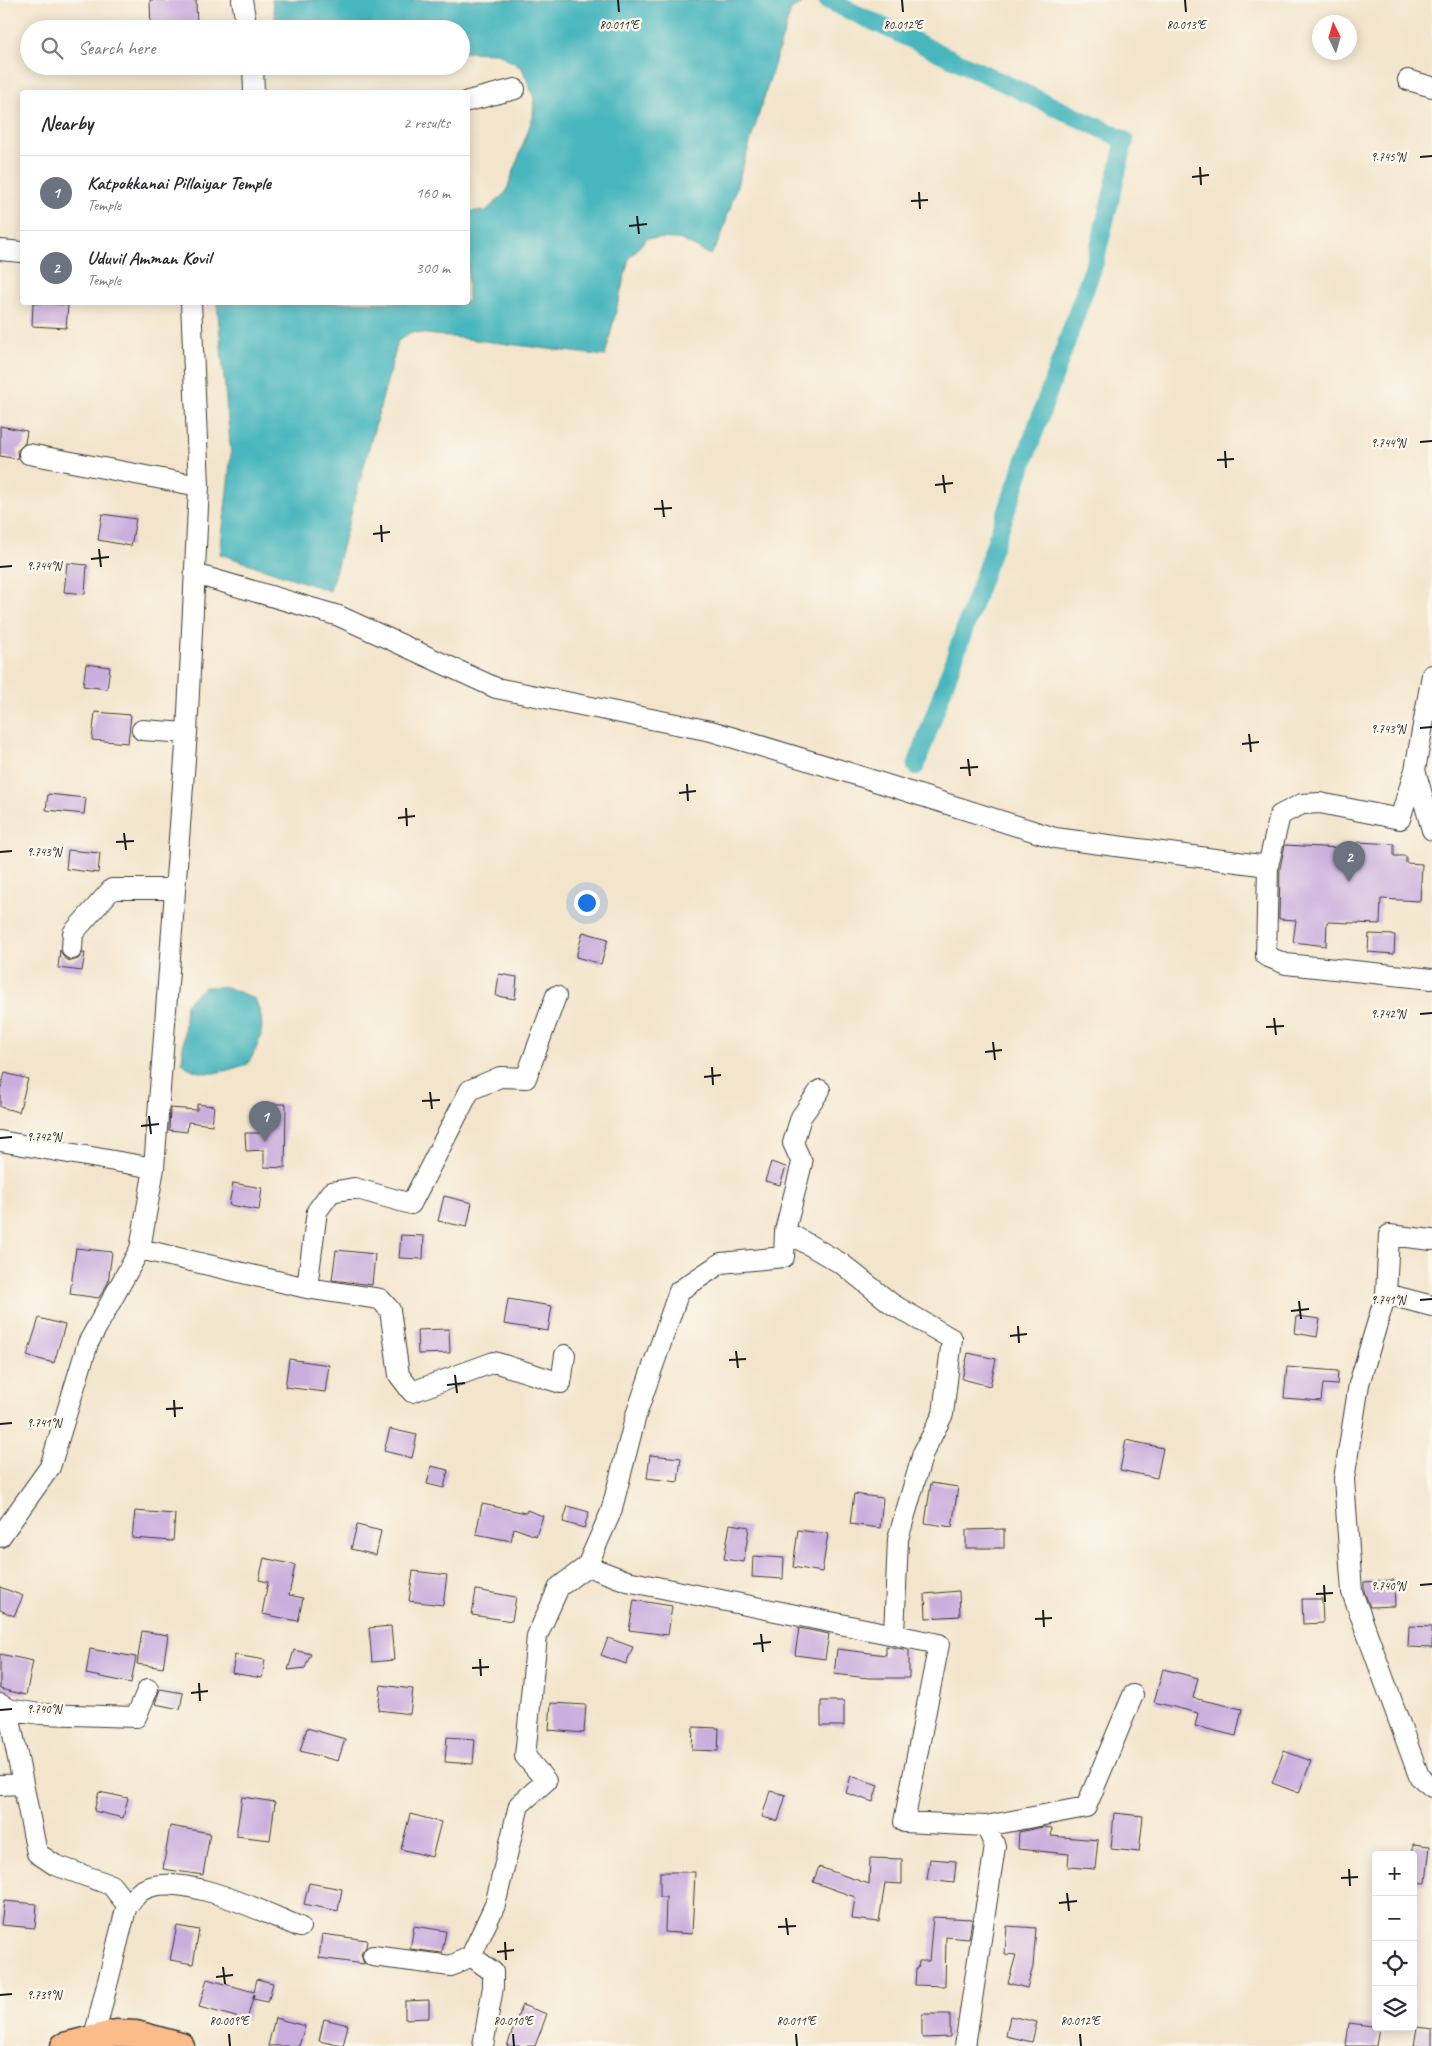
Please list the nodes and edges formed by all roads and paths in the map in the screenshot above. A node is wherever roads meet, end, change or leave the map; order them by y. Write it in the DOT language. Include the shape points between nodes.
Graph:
graph roads {
  1 [pos="242,0"];
  2 [pos="245,20"];
  3 [pos="253,75"];
  4 [pos="1408,80"];
  5 [pos="1432,87"];
  6 [pos="515,89"];
  7 [pos="254,90"];
  8 [pos="470,100"];
  9 [pos="0,250"];
  10 [pos="20,252"];
  11 [pos="192,305"];
  12 [pos="29,454"];
  13 [pos="199,486"];
  14 [pos="195,574"];
  15 [pos="1432,675"];
  16 [pos="142,730"];
  17 [pos="187,733"];
  18 [pos="1415,770"];
  19 [pos="1432,830"];
  20 [pos="1268,866"];
  21 [pos="175,888"];
  22 [pos="72,949"];
  23 [pos="1432,979"];
  24 [pos="556,996"];
  25 [pos="820,1090"];
  26 [pos="0,1141"];
  27 [pos="154,1168"];
  28 [pos="785,1232"];
  29 [pos="1432,1240"];
  30 [pos="140,1249"];
  31 [pos="307,1288"];
  32 [pos="1386,1294"];
  33 [pos="1432,1306"];
  34 [pos="565,1355"];
  35 [pos="0,1537"];
  36 [pos="587,1566"];
  37 [pos="894,1635"];
  38 [pos="148,1689"];
  39 [pos="1133,1695"];
  40 [pos="4,1707"];
  41 [pos="22,1784"];
  42 [pos="0,1785"];
  43 [pos="1432,1787"];
  44 [pos="986,1826"];
  45 [pos="127,1905"];
  46 [pos="300,1927"];
  47 [pos="373,1956"];
  48 [pos="471,1956"];
  49 [pos="91,2041"];
  50 [pos="64,2046"];
  51 [pos="179,2046"];
  52 [pos="483,2046"];
  53 [pos="965,2046"];
  1 -- 2 [label="street"];
  3 -- 7 [label="street"];
  4 -- 5 [label="street"];
  6 -- 8 [label="street"];
  9 -- 10 [label="street"];
  11 -- 13 [label="street"];
  12 -- 13 [label="street"];
  13 -- 14 [label="street"];
  14 -- 17 [label="street"];
  14 -- 20 [label="street" via="339,616 496,688 712,731 1055,838"];
  15 -- 18 [label="street"];
  16 -- 17 [label="street"];
  17 -- 21 [label="street"];
  18 -- 19 [label="street"];
  18 -- 20 [label="street" via="1400,819 1320,803 1302,804 1280,815"];
  20 -- 23 [label="street" via="1266,956 1286,964"];
  21 -- 22 [label="street" via="112,890 73,933"];
  21 -- 27 [label="street"];
  24 -- 31 [label="street" via="526,1078 500,1077 470,1090 411,1204 354,1188 331,1192 317,1211"];
  25 -- 28 [label="street" via="801,1117 793,1143 802,1163"];
  26 -- 27 [label="street"];
  27 -- 30 [label="street"];
  28 -- 36 [label="street" via="784,1257 721,1263 679,1291 636,1415 611,1512"];
  28 -- 37 [label="street" via="842,1264 892,1304 952,1339 943,1414 923,1453 898,1539"];
  29 -- 32 [label="street" via="1389,1235"];
  30 -- 31 [label="street"];
  30 -- 35 [label="street" via="88,1343 50,1467"];
  31 -- 34 [label="street" via="380,1299 390,1310 399,1375 412,1392 494,1362 561,1382"];
  32 -- 33 [label="street"];
  32 -- 43 [label="street" via="1358,1384 1344,1479 1352,1592 1419,1776"];
  36 -- 37 [label="street" via="626,1581"];
  36 -- 48 [label="street" via="559,1587 537,1636 525,1756 546,1781 519,1805 495,1905"];
  37 -- 44 [label="street" via="939,1644 904,1822"];
  38 -- 40 [label="street" via="136,1717 40,1714"];
  39 -- 44 [label="street" via="1086,1807"];
  40 -- 41 [label="street"];
  41 -- 42 [label="street"];
  41 -- 45 [label="street" via="38,1853 55,1865 111,1884"];
  44 -- 53 [label="street" via="995,1846"];
  45 -- 46 [label="street" via="142,1891 163,1884 203,1889"];
  45 -- 49 [label="street"];
  47 -- 48 [label="street" via="451,1966"];
  48 -- 52 [label="street" via="493,1972"];
  49 -- 50 [label="main road"];
  49 -- 51 [label="main road" via="116,2033 136,2034"];
}
